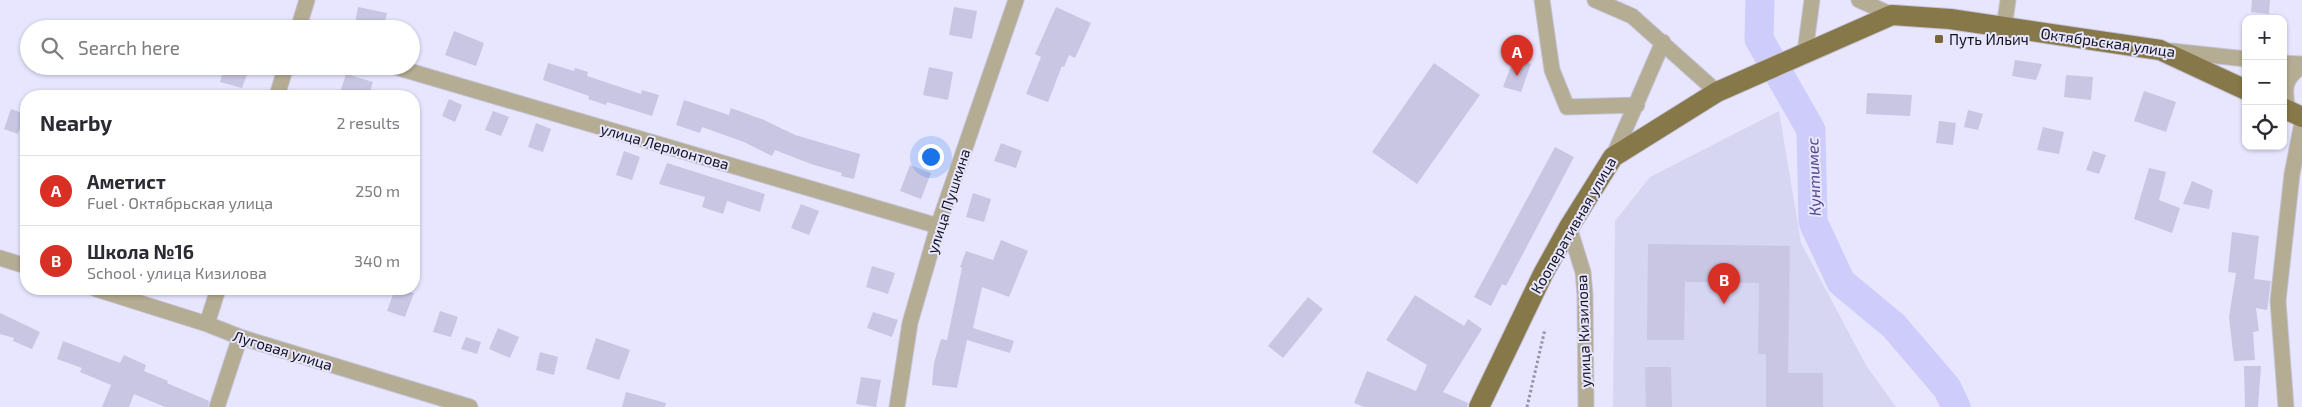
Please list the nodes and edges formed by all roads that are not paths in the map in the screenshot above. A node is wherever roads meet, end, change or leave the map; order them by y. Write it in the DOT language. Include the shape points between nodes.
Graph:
graph roads {
  1 [pos="307,0"];
  2 [pos="1016,0"];
  3 [pos="1542,0"];
  4 [pos="1595,0"];
  5 [pos="1812,0"];
  6 [pos="1859,0"];
  7 [pos="2008,0"];
  8 [pos="1892,15"];
  9 [pos="301,20"];
  10 [pos="2004,28"];
  11 [pos="1662,42"];
  12 [pos="2160,50"];
  13 [pos="1805,52"];
  14 [pos="2242,59"];
  15 [pos="2287,63"];
  16 [pos="2302,65"];
  17 [pos="420,74"];
  18 [pos="283,75"];
  19 [pos="2242,88"];
  20 [pos="279,90"];
  21 [pos="1717,92"];
  22 [pos="1637,105"];
  23 [pos="2294,114"];
  24 [pos="1612,157"];
  25 [pos="938,226"];
  26 [pos="1569,227"];
  27 [pos="0,258"];
  28 [pos="20,264"];
  29 [pos="115,295"];
  30 [pos="216,295"];
  31 [pos="207,324"];
  32 [pos="240,337"];
  33 [pos="217,407"];
  34 [pos="470,407"];
  35 [pos="897,407"];
  36 [pos="1479,407"];
  37 [pos="1586,407"];
  38 [pos="2286,407"];
  1 -- 9 [label="street"];
  2 -- 25 [label="street, улица Пушкина"];
  3 -- 22 [label="street" via="1552,70 1567,107"];
  4 -- 11 [label="street" via="1632,16"];
  5 -- 13 [label="street"];
  6 -- 8 [label="street"];
  7 -- 10 [label="street"];
  8 -- 10 [label="main road, Октябрьская улица" via="1950,19"];
  8 -- 13 [label="main road, Октябрьская улица"];
  10 -- 12 [label="main road, Октябрьская улица"];
  11 -- 21 [label="street"];
  11 -- 22 [label="street, Кооперативная улица"];
  12 -- 14 [label="street, Октябрьская улица"];
  12 -- 19 [label="main road"];
  13 -- 21 [label="main road, Октябрьская улица"];
  15 -- 16 [label="street"];
  16 -- 23 [label="street" via="2286,83 2284,93"];
  17 -- 25 [label="street, улица Лермонтова"];
  18 -- 20 [label="street"];
  21 -- 24 [label="main road, Октябрьская улица"];
  22 -- 24 [label="street, Кооперативная улица"];
  23 -- 38 [label="street" via="2292,174 2278,301"];
  24 -- 26 [label="main road, Кооперативная улица"];
  25 -- 35 [label="street, улица Пушкина" via="910,323"];
  26 -- 36 [label="main road, Кооперативная улица"];
  26 -- 37 [label="street, улица Кизилова" via="1583,272"];
  27 -- 28 [label="street"];
  29 -- 31 [label="street, Луговая улица"];
  30 -- 31 [label="street"];
  31 -- 32 [label="street, Луговая улица"];
  32 -- 33 [label="street"];
  32 -- 34 [label="street, Луговая улица"];
}
